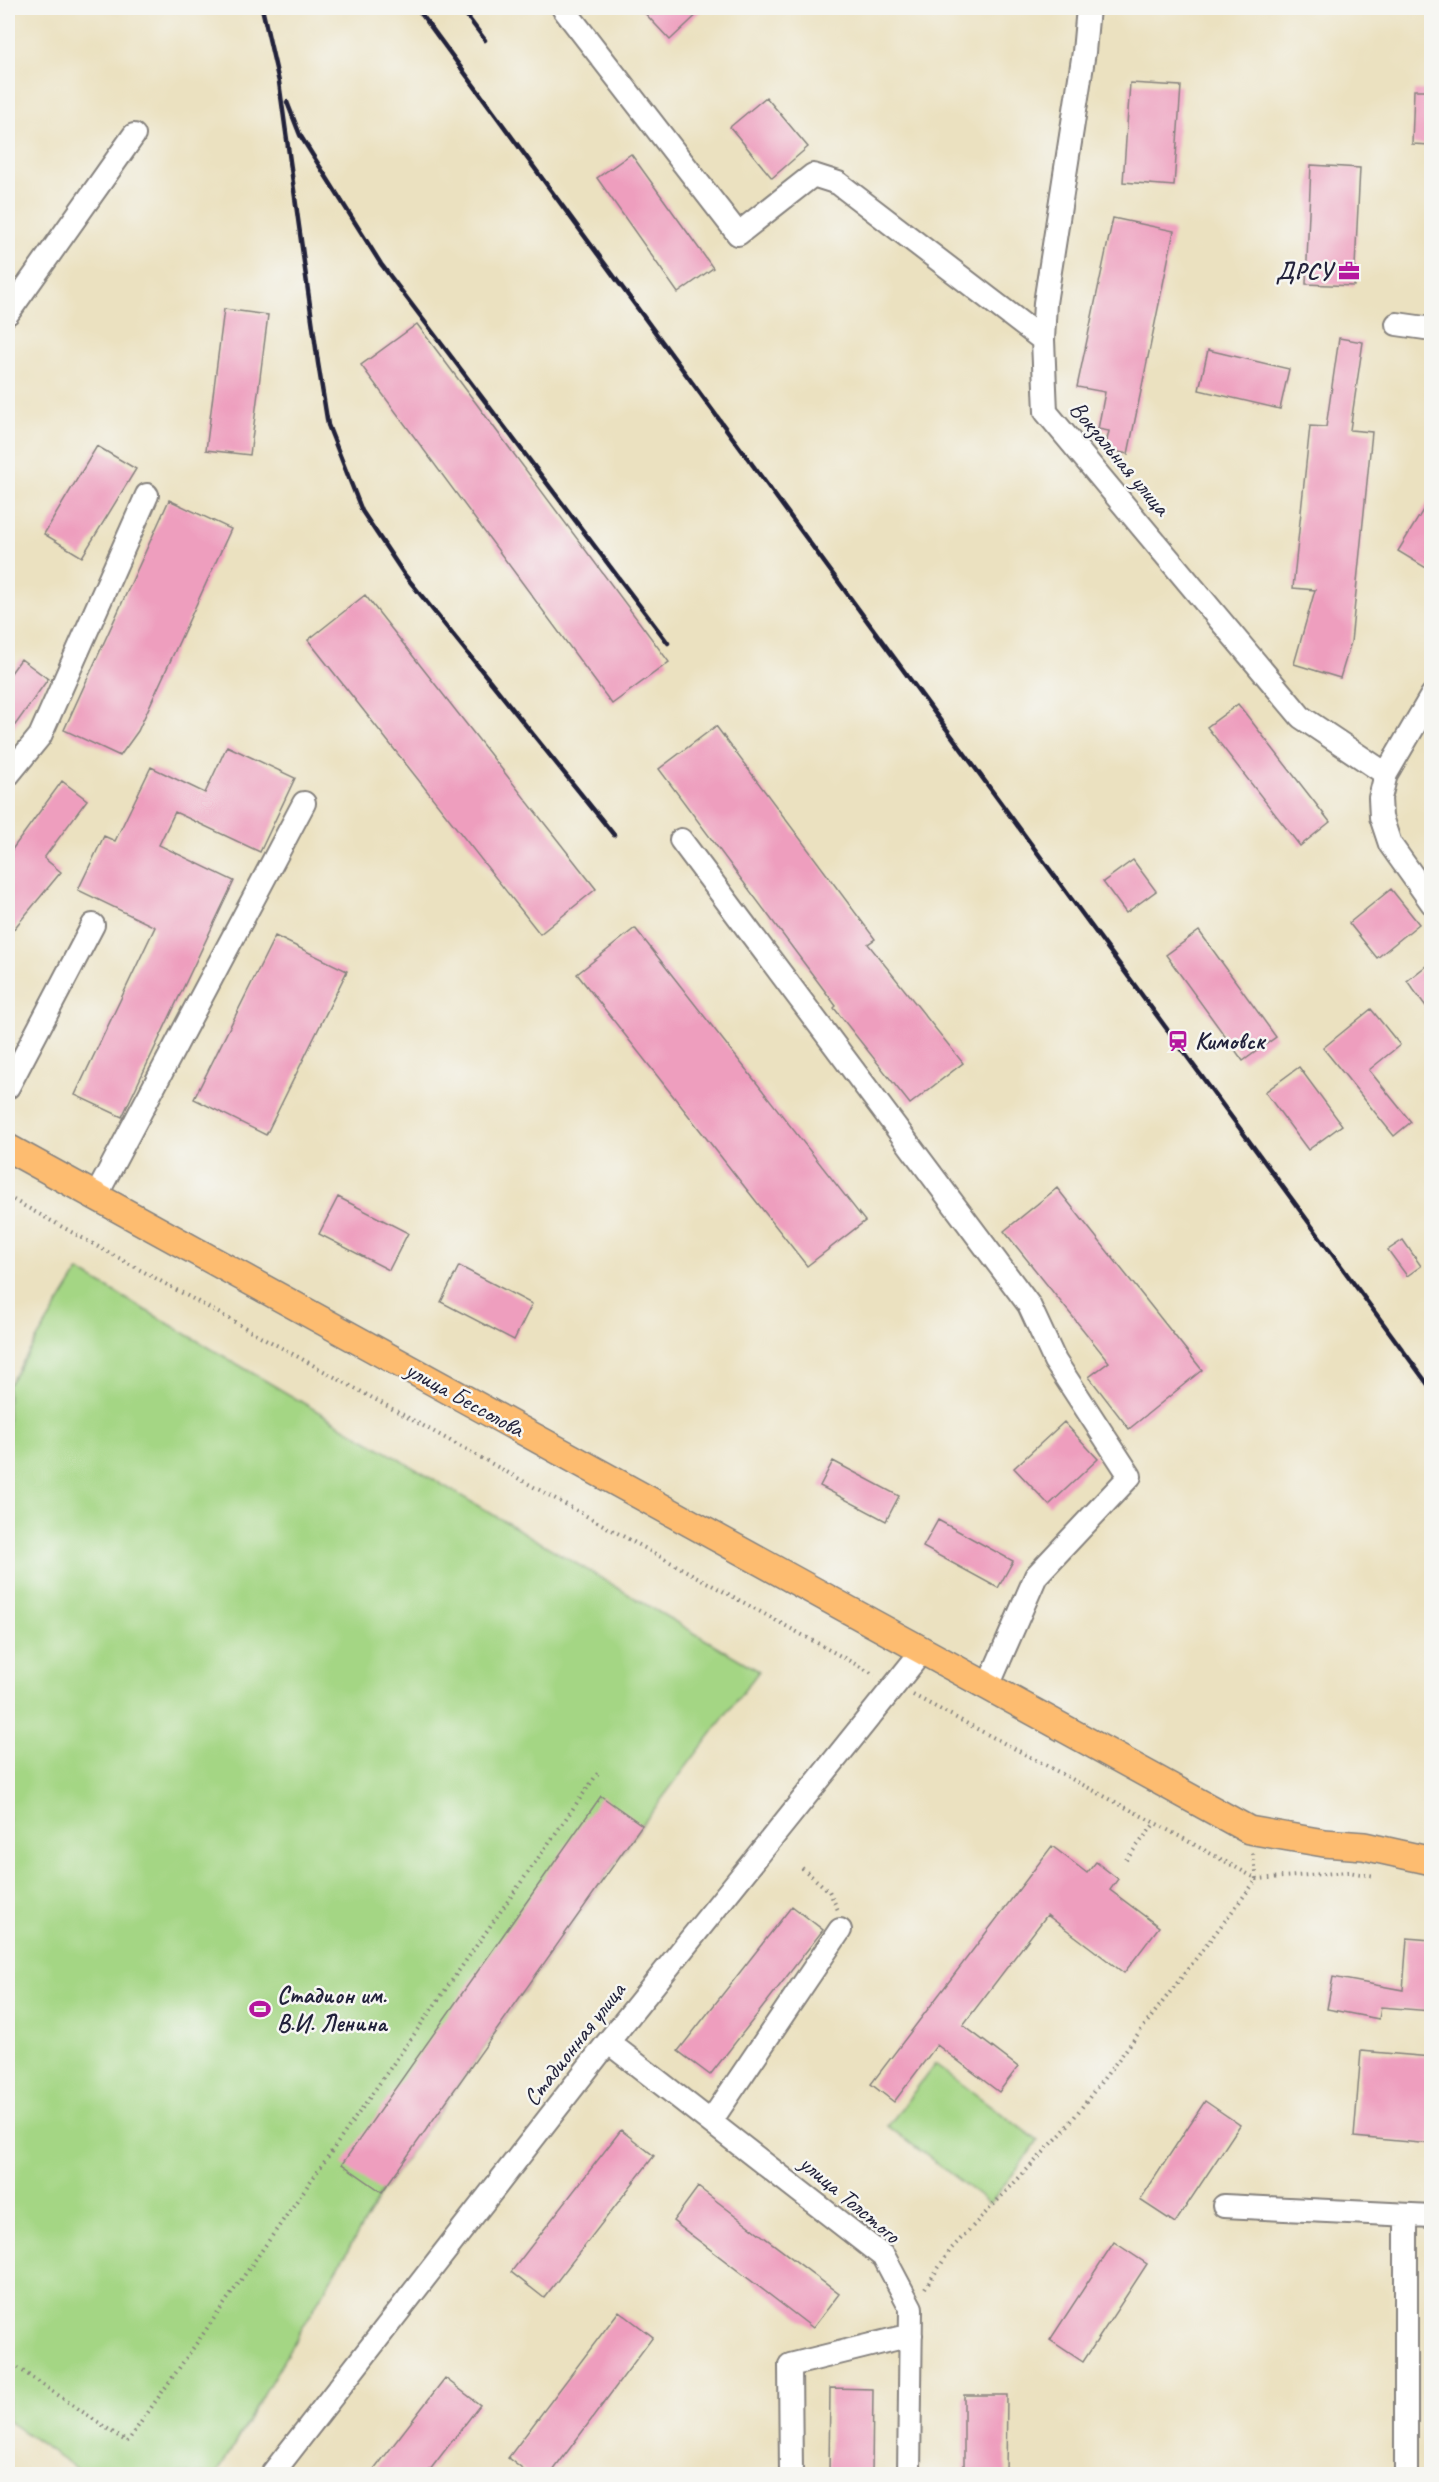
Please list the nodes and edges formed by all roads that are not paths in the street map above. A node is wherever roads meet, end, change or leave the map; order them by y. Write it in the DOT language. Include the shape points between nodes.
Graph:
graph roads {
  1 [pos="563,8"];
  2 [pos="1088,8"];
  3 [pos="134,135"];
  4 [pos="8,313"];
  5 [pos="1397,324"];
  6 [pos="1431,329"];
  7 [pos="1043,340"];
  8 [pos="147,495"];
  9 [pos="1431,695"];
  10 [pos="1386,774"];
  11 [pos="8,775"];
  12 [pos="304,803"];
  13 [pos="681,840"];
  14 [pos="1431,903"];
  15 [pos="93,925"];
  16 [pos="8,1087"];
  17 [pos="8,1148"];
  18 [pos="96,1196"];
  19 [pos="923,1650"];
  20 [pos="988,1686"];
  21 [pos="1431,1861"];
  22 [pos="840,1930"];
  23 [pos="608,2042"];
  24 [pos="711,2121"];
  25 [pos="1224,2206"];
  26 [pos="1406,2215"];
  27 [pos="1431,2216"];
  28 [pos="911,2335"];
  29 [pos="272,2475"];
  30 [pos="791,2475"];
  31 [pos="909,2475"];
  32 [pos="1406,2475"];
  1 -- 7 [label="street" via="738,234 813,176 838,183"];
  2 -- 7 [label="street, Вокзальная улица"];
  3 -- 4 [label="street"];
  5 -- 6 [label="street"];
  7 -- 10 [label="street, Вокзальная улица" via="1046,412 1301,717"];
  8 -- 11 [label="street" via="40,736"];
  9 -- 10 [label="street"];
  10 -- 14 [label="street" via="1380,798 1381,817 1390,844"];
  12 -- 18 [label="street"];
  13 -- 20 [label="street" via="1029,1305 1055,1361 1130,1476 1036,1576"];
  15 -- 16 [label="street"];
  17 -- 18 [label="main road, улица Бессолова"];
  18 -- 19 [label="main road, улица Бессолова"];
  19 -- 20 [label="main road, улица Бессолова"];
  19 -- 23 [label="street, Стадионная улица"];
  20 -- 21 [label="main road, улица Бессолова" via="1249,1830 1364,1846"];
  22 -- 24 [label="street"];
  23 -- 24 [label="street, улица Толстого"];
  23 -- 29 [label="street, Стадионная улица"];
  24 -- 28 [label="street, улица Толстого" via="884,2257 911,2308"];
  25 -- 26 [label="street"];
  26 -- 27 [label="street"];
  26 -- 32 [label="street"];
  28 -- 30 [label="street" via="790,2365"];
  28 -- 31 [label="street, улица Толстого"];
}
